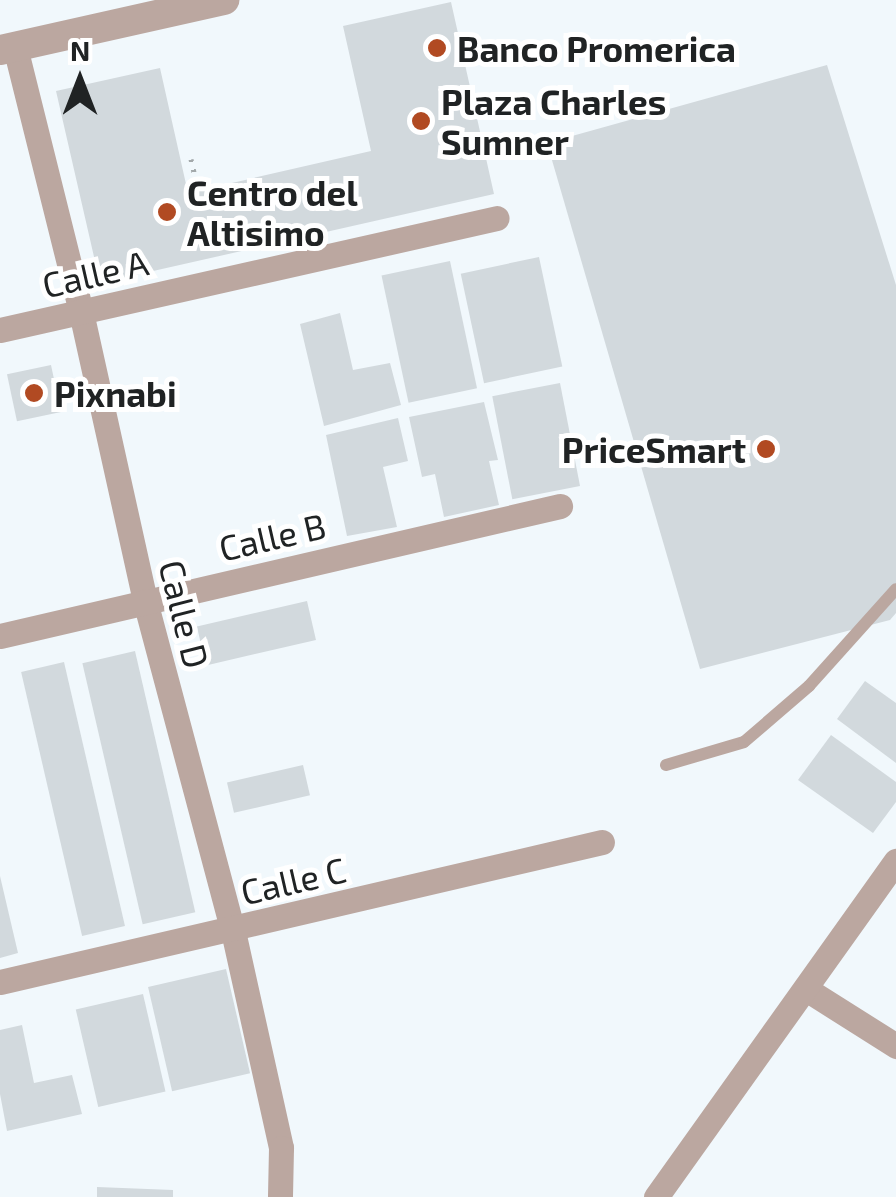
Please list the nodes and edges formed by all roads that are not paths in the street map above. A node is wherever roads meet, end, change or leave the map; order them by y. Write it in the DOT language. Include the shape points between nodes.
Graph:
graph roads {
  1 [pos="224,0"];
  2 [pos="8,49"];
  3 [pos="497,218"];
  4 [pos="81,312"];
  5 [pos="0,330"];
  6 [pos="560,506"];
  7 [pos="896,589"];
  8 [pos="144,601"];
  9 [pos="0,636"];
  10 [pos="666,765"];
  11 [pos="602,842"];
  12 [pos="896,861"];
  13 [pos="233,931"];
  14 [pos="0,982"];
  15 [pos="806,990"];
  16 [pos="896,1046"];
  17 [pos="280,1197"];
  18 [pos="656,1197"];
  1 -- 2 [label="street"];
  2 -- 4 [label="street, Calle D"];
  3 -- 4 [label="street, Calle A"];
  4 -- 5 [label="street, Calle A"];
  4 -- 8 [label="street, Calle D"];
  6 -- 8 [label="street, Calle B"];
  7 -- 10 [label="lane" via="809,686 744,742"];
  8 -- 9 [label="street, Calle B"];
  8 -- 13 [label="street, Calle D"];
  11 -- 13 [label="street, Calle C"];
  12 -- 15 [label="street"];
  13 -- 14 [label="street, Calle C"];
  13 -- 17 [label="street, Calle D" via="281,1148"];
  15 -- 16 [label="street"];
  15 -- 18 [label="street"];
}
